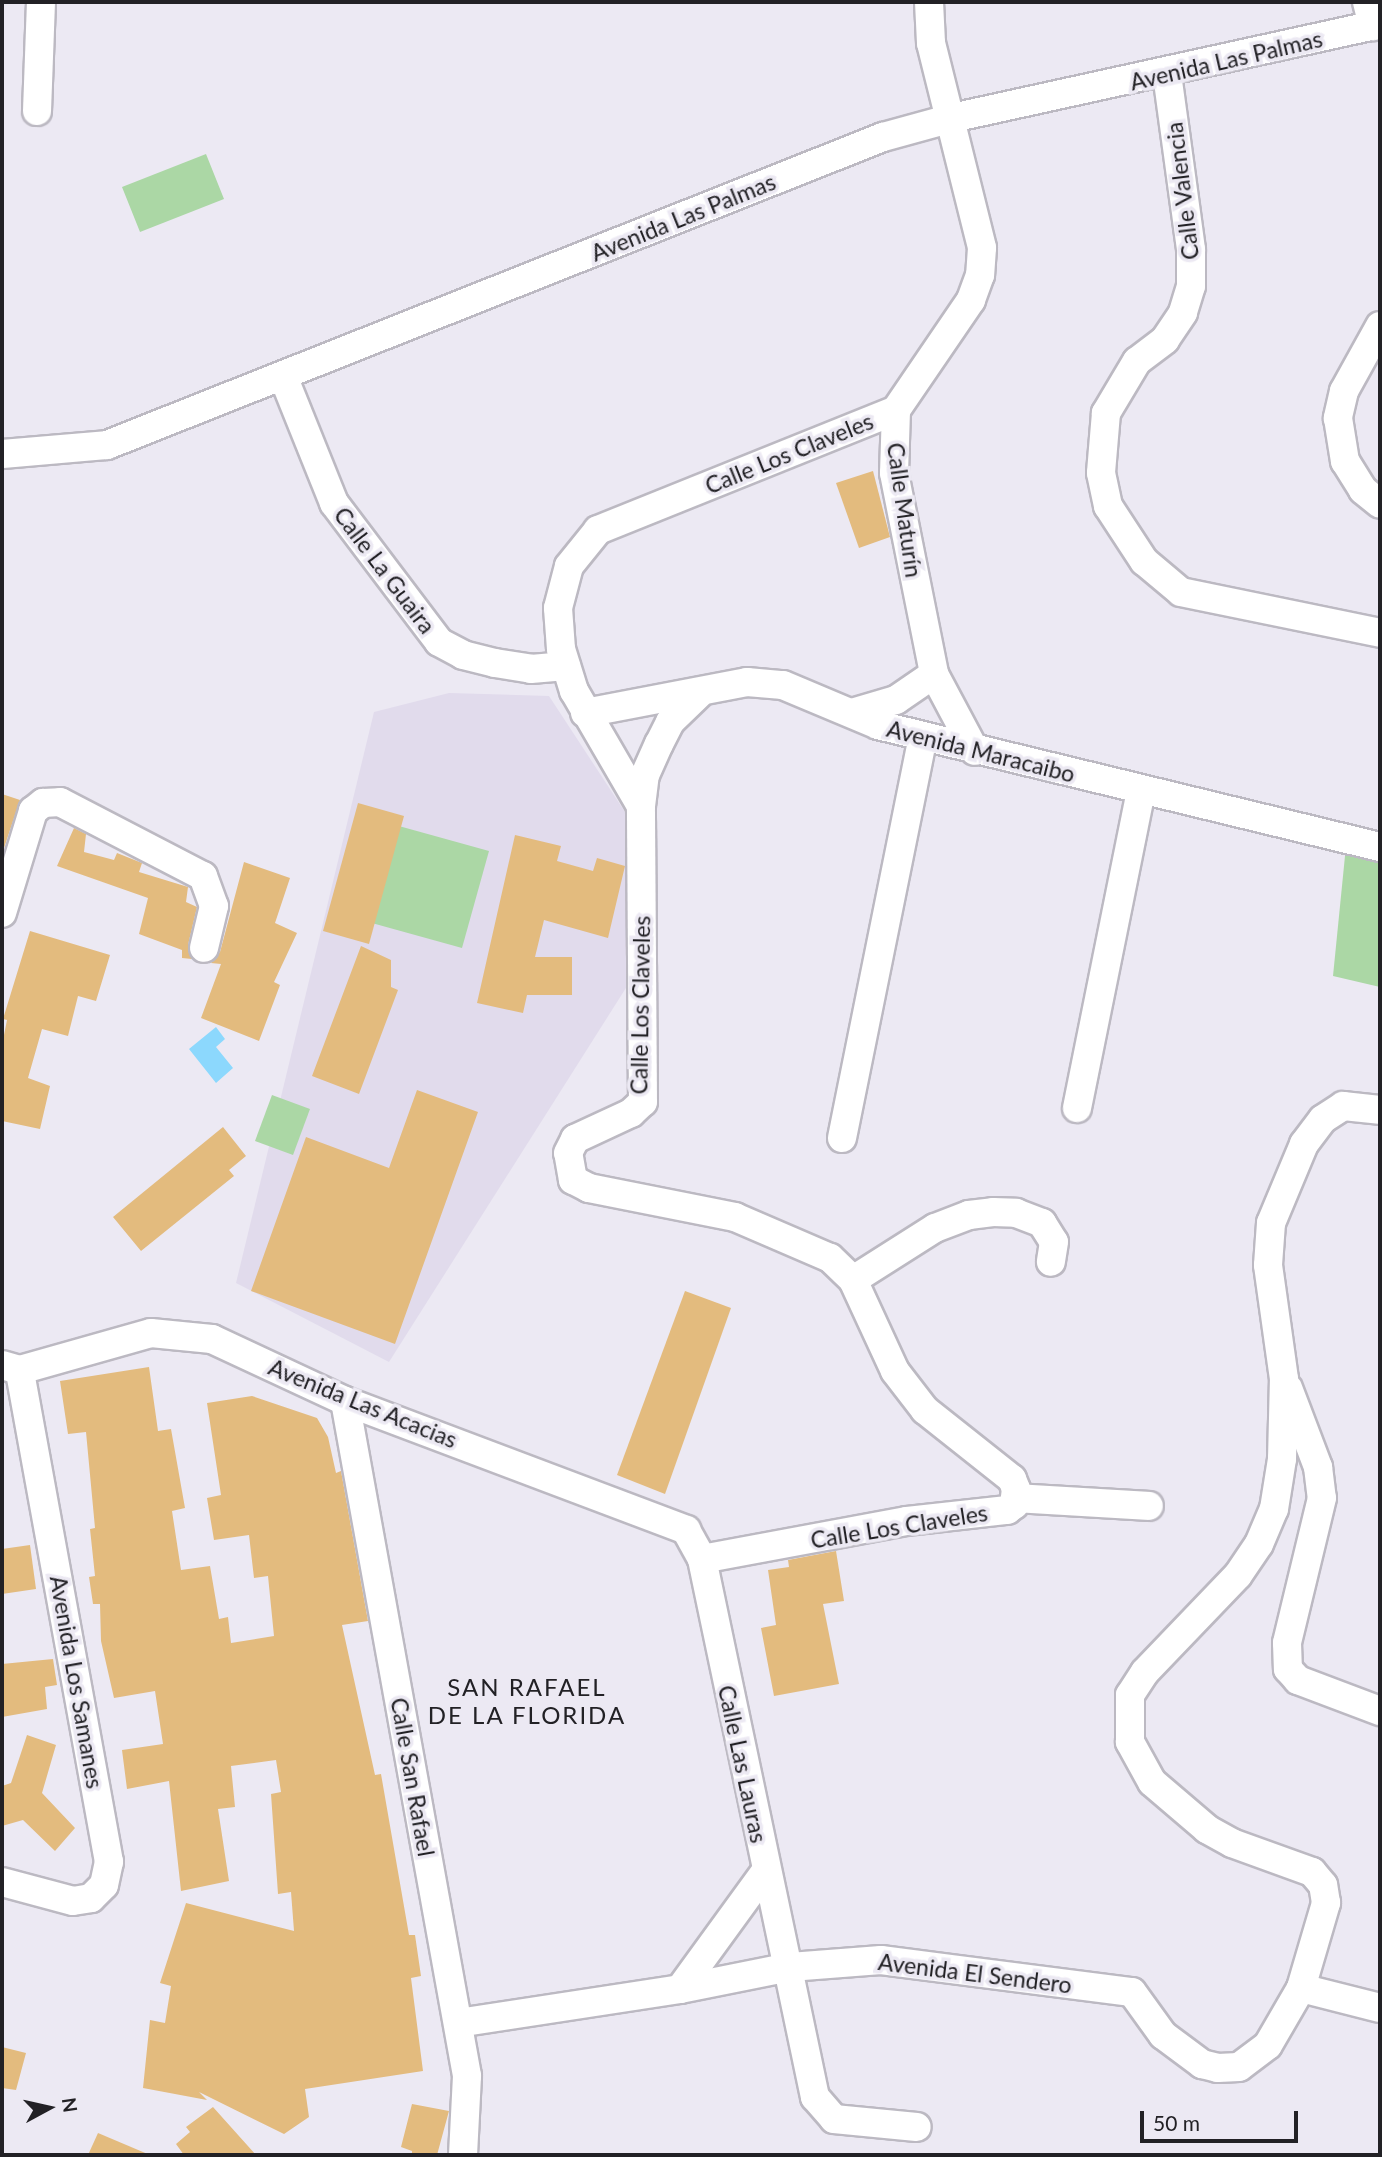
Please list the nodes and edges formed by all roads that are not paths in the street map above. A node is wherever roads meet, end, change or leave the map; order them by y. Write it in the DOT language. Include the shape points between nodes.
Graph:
graph roads {
  1 [pos="41,2"];
  2 [pos="929,2"];
  3 [pos="1374,17"];
  4 [pos="1167,74"];
  5 [pos="37,111"];
  6 [pos="952,118"];
  7 [pos="1380,326"];
  8 [pos="283,376"];
  9 [pos="896,410"];
  10 [pos="2,454"];
  11 [pos="1380,504"];
  12 [pos="1380,633"];
  13 [pos="566,666"];
  14 [pos="934,674"];
  15 [pos="699,694"];
  16 [pos="585,713"];
  17 [pos="852,713"];
  18 [pos="923,737"];
  19 [pos="975,751"];
  20 [pos="1141,790"];
  21 [pos="641,806"];
  22 [pos="1380,847"];
  23 [pos="2,913"];
  24 [pos="204,948"];
  25 [pos="1077,1108"];
  26 [pos="1380,1110"];
  27 [pos="842,1138"];
  28 [pos="1051,1262"];
  29 [pos="853,1280"];
  30 [pos="11,1367"];
  31 [pos="1284,1379"];
  32 [pos="345,1401"];
  33 [pos="1016,1498"];
  34 [pos="1149,1506"];
  35 [pos="702,1559"];
  36 [pos="1380,1711"];
  37 [pos="765,1872"];
  38 [pos="2,1882"];
  39 [pos="790,1967"];
  40 [pos="1301,1988"];
  41 [pos="680,1989"];
  42 [pos="1380,2008"];
  43 [pos="458,2022"];
  44 [pos="917,2127"];
  45 [pos="463,2155"];
  1 -- 5 [label="street"];
  2 -- 6 [label="street, Calle Maturín" via="931,43"];
  3 -- 4 [label="street, Avenida Las Palmas"];
  4 -- 6 [label="street, Avenida Las Palmas"];
  4 -- 12 [label="street, Calle Valencia" via="1191,250 1191,286 1165,340 1137,361 1106,413 1101,473 1108,506 1144,561 1181,592"];
  6 -- 8 [label="street, Avenida Las Palmas" via="883,137"];
  6 -- 9 [label="street, Calle Maturín" via="982,248 980,275 971,300"];
  7 -- 11 [label="street" via="1344,391 1338,418 1345,461 1363,490"];
  8 -- 10 [label="street, Avenida Las Palmas" via="107,445"];
  8 -- 13 [label="street, Calle La Guaira" via="334,503 439,642 463,655 495,663 531,669"];
  9 -- 13 [label="street, Calle Los Claveles" via="598,530 569,566 558,608"];
  9 -- 14 [label="street, Calle Maturín" via="894,473"];
  13 -- 16 [label="street, Calle Los Claveles"];
  14 -- 17 [label="street" via="896,700"];
  14 -- 19 [label="street, Calle Maturín"];
  15 -- 16 [label="street, Avenida Maracaibo"];
  15 -- 17 [label="street, Avenida Maracaibo" via="747,682 783,685"];
  15 -- 21 [label="street" via="670,722 645,775"];
  16 -- 21 [label="street, Calle Los Claveles"];
  17 -- 18 [label="street, Avenida Maracaibo"];
  18 -- 19 [label="street, Avenida Maracaibo"];
  18 -- 27 [label="street"];
  19 -- 20 [label="street, Avenida Maracaibo"];
  20 -- 22 [label="street, Avenida Maracaibo"];
  20 -- 25 [label="street"];
  21 -- 29 [label="street, Calle Los Claveles" via="643,1102 631,1113 575,1139 568,1153 573,1180 589,1188 735,1217 830,1258"];
  23 -- 24 [label="street" via="33,811 43,803 60,802 203,876 214,906"];
  26 -- 31 [label="street" via="1343,1106 1323,1119 1289,1174 1272,1223 1268,1265"];
  28 -- 29 [label="street" via="1054,1242 1042,1223 1016,1213 993,1212 935,1228"];
  29 -- 33 [label="street, Calle Los Claveles" via="895,1371 925,1410 1012,1479"];
  30 -- 32 [label="street, Avenida Las Acacias" via="169,1332 212,1339"];
  30 -- 38 [label="street, Avenida Los Samanes" via="109,1863 104,1885 91,1898 73,1901"];
  31 -- 36 [label="street" via="1318,1468 1322,1498 1287,1643 1288,1669 1298,1680"];
  31 -- 40 [label="street, Avenida El Sendero" via="1282,1459 1274,1509 1259,1544 1238,1575 1145,1672 1130,1695 1128,1720 1137,1759 1178,1808 1232,1843 1312,1872 1323,1885 1326,1903"];
  32 -- 35 [label="street, Avenida Las Acacias" via="686,1530"];
  32 -- 43 [label="street, Calle San Rafael"];
  33 -- 34 [label="street"];
  33 -- 35 [label="street, Calle Los Claveles" via="1007,1510 907,1521"];
  35 -- 37 [label="street, Calle Las Lauras"];
  37 -- 39 [label="street, Calle Las Lauras"];
  37 -- 41 [label="street"];
  39 -- 40 [label="street, Avenida El Sendero" via="898,1961 1132,1993 1163,2035 1202,2064 1218,2068 1238,2067 1268,2045"];
  39 -- 41 [label="street, Avenida El Sendero"];
  39 -- 44 [label="street, Calle Las Lauras" via="821,2108 834,2119 853,2123"];
  40 -- 42 [label="street"];
  41 -- 43 [label="street, Avenida El Sendero"];
  43 -- 45 [label="street, Calle San Rafael" via="467,2076"];
}
